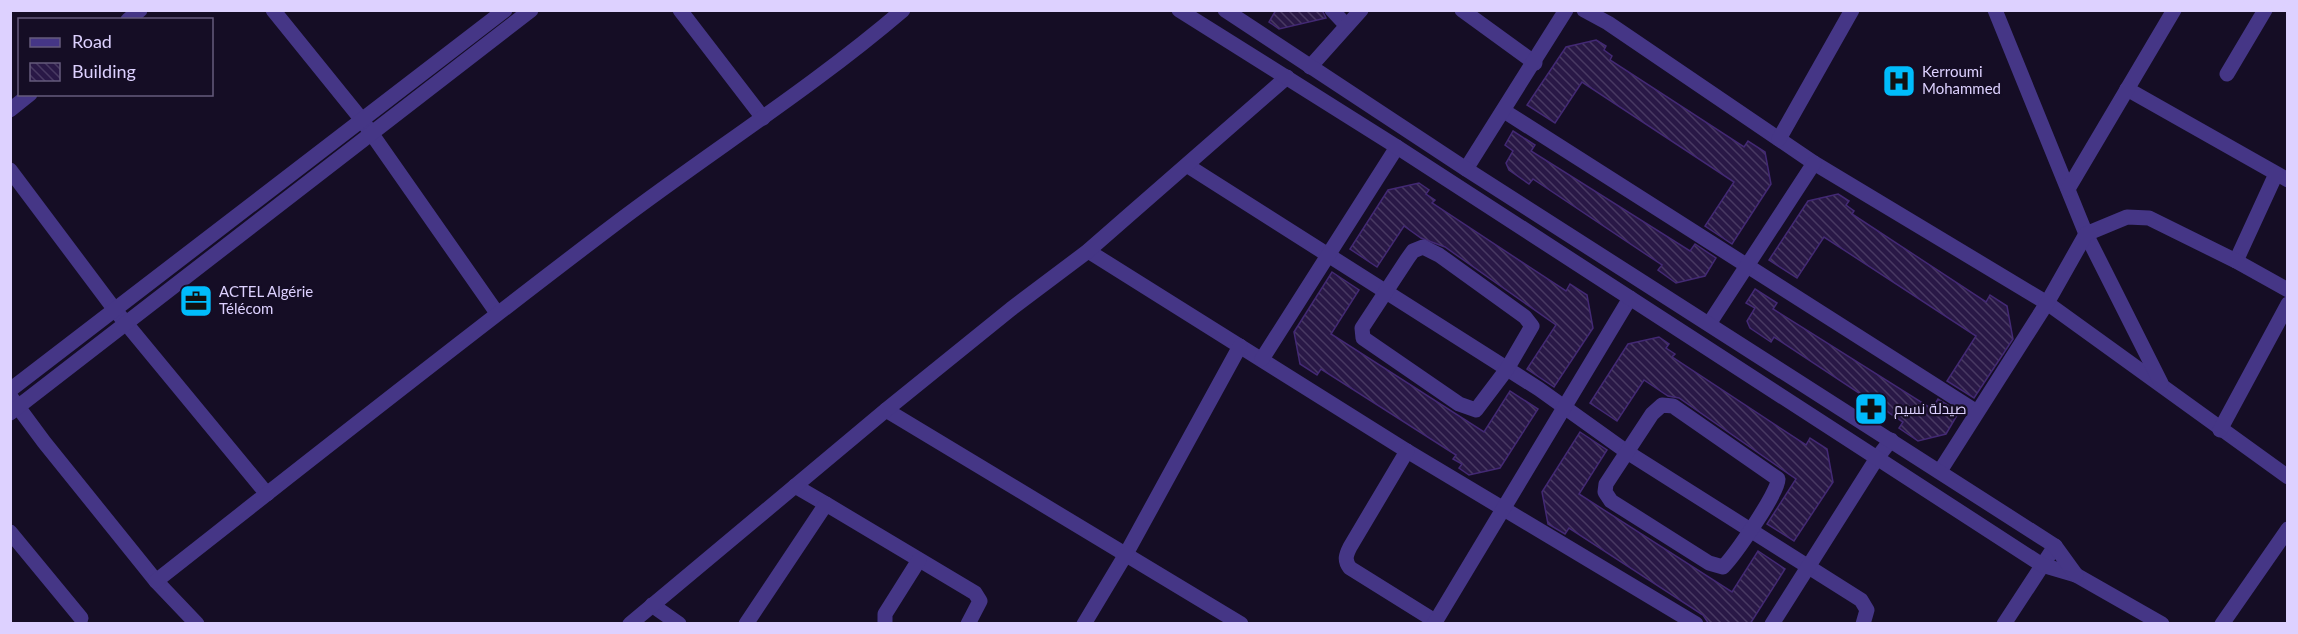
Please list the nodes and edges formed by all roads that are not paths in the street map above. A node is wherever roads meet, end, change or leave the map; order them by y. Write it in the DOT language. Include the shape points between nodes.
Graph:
graph roads {
  1 [pos="273,10"];
  2 [pos="505,10"];
  3 [pos="531,10"];
  4 [pos="680,10"];
  5 [pos="903,10"];
  6 [pos="1179,10"];
  7 [pos="1225,10"];
  8 [pos="1332,10"];
  9 [pos="1361,10"];
  10 [pos="1462,10"];
  11 [pos="1566,10"];
  12 [pos="1584,10"];
  13 [pos="1852,10"];
  14 [pos="1995,10"];
  15 [pos="2174,10"];
  16 [pos="2265,10"];
  17 [pos="1611,17"];
  18 [pos="1346,26"];
  19 [pos="1535,63"];
  20 [pos="1310,67"];
  21 [pos="2227,74"];
  22 [pos="1287,77"];
  23 [pos="2127,89"];
  24 [pos="28,96"];
  25 [pos="10,110"];
  26 [pos="1504,111"];
  27 [pos="763,118"];
  28 [pos="362,120"];
  29 [pos="372,134"];
  30 [pos="1779,139"];
  31 [pos="1397,147"];
  32 [pos="1814,163"];
  33 [pos="1188,166"];
  34 [pos="1466,169"];
  35 [pos="10,170"];
  36 [pos="2282,177"];
  37 [pos="2068,189"];
  38 [pos="2086,234"];
  39 [pos="1088,251"];
  40 [pos="1327,255"];
  41 [pos="2236,261"];
  42 [pos="1746,265"];
  43 [pos="2288,290"];
  44 [pos="1387,293"];
  45 [pos="1630,298"];
  46 [pos="1669,298"];
  47 [pos="2048,303"];
  48 [pos="2288,304"];
  49 [pos="115,310"];
  50 [pos="497,313"];
  51 [pos="1658,316"];
  52 [pos="127,324"];
  53 [pos="1709,324"];
  54 [pos="1240,346"];
  55 [pos="1262,359"];
  56 [pos="1507,369"];
  57 [pos="2162,385"];
  58 [pos="10,390"];
  59 [pos="13,405"];
  60 [pos="1564,406"];
  61 [pos="886,410"];
  62 [pos="1977,412"];
  63 [pos="2220,430"];
  64 [pos="1891,440"];
  65 [pos="1407,451"];
  66 [pos="1627,452"];
  67 [pos="1877,458"];
  68 [pos="1940,471"];
  69 [pos="2288,477"];
  70 [pos="795,486"];
  71 [pos="267,494"];
  72 [pos="826,504"];
  73 [pos="1503,508"];
  74 [pos="1749,529"];
  75 [pos="2288,530"];
  76 [pos="13,541"];
  77 [pos="2055,546"];
  78 [pos="1126,554"];
  79 [pos="919,560"];
  80 [pos="2042,565"];
  81 [pos="1809,567"];
  82 [pos="2076,575"];
  83 [pos="156,581"];
  84 [pos="652,605"];
  85 [pos="81,618"];
  86 [pos="1434,622"];
  87 [pos="197,624"];
  88 [pos="630,624"];
  89 [pos="679,624"];
  90 [pos="746,624"];
  91 [pos="885,624"];
  92 [pos="968,624"];
  93 [pos="1084,624"];
  94 [pos="1241,624"];
  95 [pos="1696,624"];
  96 [pos="1772,624"];
  97 [pos="1863,624"];
  98 [pos="2004,624"];
  99 [pos="2162,624"];
  100 [pos="2222,624"];
  1 -- 28 [label="street"];
  2 -- 28 [label="street"];
  3 -- 29 [label="street"];
  4 -- 27 [label="street"];
  5 -- 27 [label="street"];
  6 -- 22 [label="street"];
  7 -- 20 [label="street"];
  8 -- 18 [label="street"];
  9 -- 18 [label="street"];
  10 -- 19 [label="street"];
  11 -- 19 [label="street"];
  12 -- 17 [label="street"];
  13 -- 30 [label="street"];
  14 -- 37 [label="street"];
  15 -- 23 [label="street"];
  16 -- 21 [label="street"];
  17 -- 30 [label="street"];
  18 -- 20 [label="street"];
  19 -- 26 [label="street"];
  20 -- 34 [label="street"];
  22 -- 31 [label="street"];
  22 -- 33 [label="street"];
  23 -- 36 [label="street"];
  23 -- 37 [label="street"];
  24 -- 25 [label="street"];
  26 -- 34 [label="street"];
  26 -- 42 [label="street"];
  27 -- 50 [label="street" via="699,161"];
  28 -- 29 [label="street"];
  28 -- 49 [label="street"];
  29 -- 50 [label="street"];
  29 -- 52 [label="street"];
  30 -- 32 [label="street"];
  31 -- 40 [label="street"];
  31 -- 45 [label="street"];
  32 -- 42 [label="street"];
  32 -- 47 [label="street"];
  33 -- 39 [label="street"];
  33 -- 40 [label="street"];
  34 -- 46 [label="street"];
  35 -- 49 [label="street"];
  36 -- 41 [label="street"];
  37 -- 38 [label="street"];
  38 -- 41 [label="street" via="2127,217 2149,218"];
  38 -- 47 [label="street"];
  38 -- 57 [label="street"];
  39 -- 54 [label="street"];
  39 -- 61 [label="street"];
  40 -- 44 [label="street"];
  40 -- 55 [label="street"];
  41 -- 43 [label="street"];
  42 -- 53 [label="street"];
  42 -- 62 [label="street"];
  44 -- 56 [label="street"];
  44 -- 56 [label="street" via="1362,328 1363,338 1459,404 1476,410"];
  44 -- 56 [label="street" via="1413,251 1430,249 1529,320 1531,328"];
  45 -- 51 [label="street"];
  45 -- 60 [label="street"];
  46 -- 51 [label="street"];
  46 -- 53 [label="street"];
  47 -- 57 [label="street"];
  47 -- 62 [label="street"];
  48 -- 63 [label="street"];
  49 -- 52 [label="street"];
  49 -- 58 [label="street"];
  50 -- 71 [label="street"];
  51 -- 67 [label="street"];
  52 -- 59 [label="street"];
  52 -- 71 [label="street"];
  53 -- 64 [label="street"];
  54 -- 55 [label="street"];
  54 -- 78 [label="street"];
  55 -- 65 [label="street"];
  56 -- 60 [label="street"];
  57 -- 63 [label="street"];
  59 -- 83 [label="street"];
  60 -- 66 [label="street"];
  60 -- 73 [label="street"];
  61 -- 70 [label="street"];
  61 -- 78 [label="street"];
  62 -- 68 [label="street"];
  63 -- 69 [label="street"];
  64 -- 67 [label="street"];
  64 -- 68 [label="street"];
  65 -- 73 [label="street"];
  65 -- 86 [label="street" via="1350,547 1346,563"];
  66 -- 74 [label="street"];
  66 -- 74 [label="street" via="1606,484 1607,496 1709,563 1723,567"];
  66 -- 74 [label="street" via="1658,408 1673,406 1777,477 1778,486"];
  67 -- 80 [label="street"];
  67 -- 81 [label="street"];
  68 -- 77 [label="street"];
  70 -- 72 [label="street"];
  70 -- 84 [label="street"];
  71 -- 83 [label="street"];
  72 -- 79 [label="street"];
  72 -- 90 [label="street"];
  73 -- 86 [label="street"];
  73 -- 95 [label="street"];
  74 -- 81 [label="street"];
  75 -- 100 [label="street"];
  76 -- 85 [label="street"];
  77 -- 80 [label="street"];
  77 -- 82 [label="street"];
  78 -- 93 [label="street"];
  78 -- 94 [label="street"];
  79 -- 91 [label="street" via="885,614"];
  79 -- 92 [label="street" via="978,596 980,601"];
  80 -- 82 [label="street"];
  80 -- 98 [label="street"];
  81 -- 96 [label="street"];
  81 -- 97 [label="street" via="1861,600 1867,610"];
  82 -- 99 [label="street"];
  83 -- 87 [label="street"];
  84 -- 88 [label="street"];
  84 -- 89 [label="street"];
}
